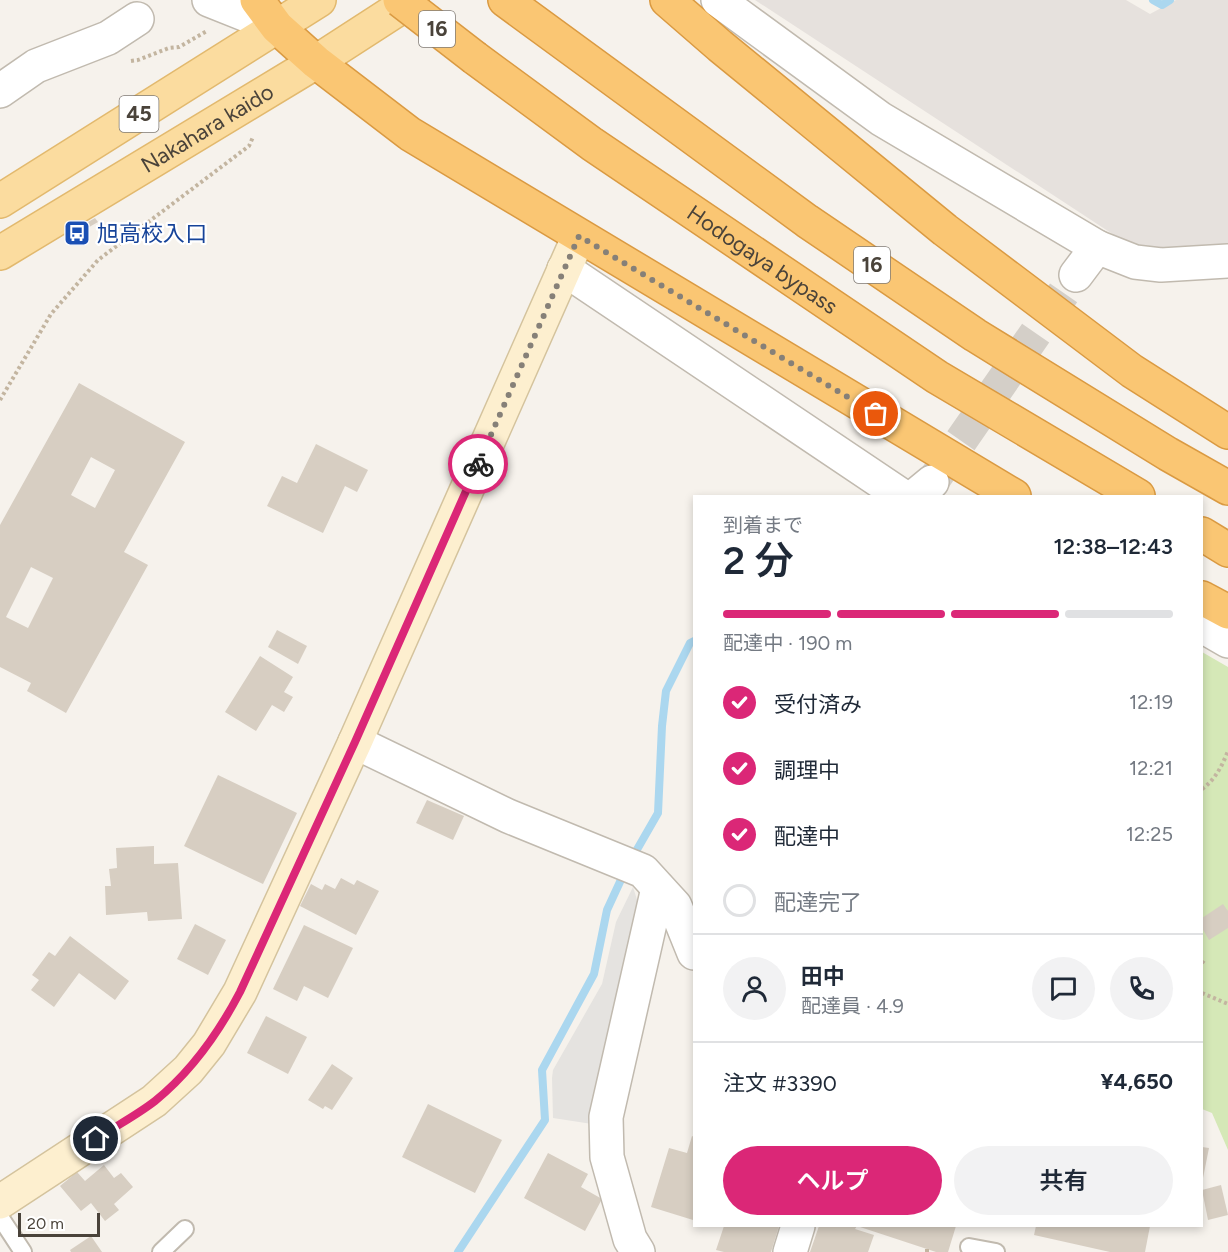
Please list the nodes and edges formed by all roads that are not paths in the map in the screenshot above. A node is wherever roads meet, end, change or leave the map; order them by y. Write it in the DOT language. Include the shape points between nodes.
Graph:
graph roads {
  1 [pos="209,0"];
  2 [pos="257,0"];
  3 [pos="319,0"];
  4 [pos="400,0"];
  5 [pos="412,0"];
  6 [pos="505,0"];
  7 [pos="667,0"];
  8 [pos="718,0"];
  9 [pos="137,19"];
  10 [pos="278,27"];
  11 [pos="316,62"];
  12 [pos="0,91"];
  13 [pos="0,201"];
  14 [pos="579,236"];
  15 [pos="1097,247"];
  16 [pos="0,253"];
  17 [pos="1228,261"];
  18 [pos="564,268"];
  19 [pos="1076,276"];
  20 [pos="1228,432"];
  21 [pos="1228,488"];
  22 [pos="901,495"];
  23 [pos="1012,495"];
  24 [pos="1136,495"];
  25 [pos="1203,535"];
  26 [pos="1228,550"];
  27 [pos="1203,599"];
  28 [pos="1228,612"];
  29 [pos="1203,627"];
  30 [pos="1228,641"];
  31 [pos="355,742"];
  32 [pos="640,873"];
  33 [pos="693,951"];
  34 [pos="0,1202"];
  35 [pos="0,1217"];
  36 [pos="798,1227"];
  37 [pos="185,1228"];
  38 [pos="969,1246"];
  39 [pos="23,1252"];
  40 [pos="161,1252"];
  41 [pos="638,1252"];
  42 [pos="790,1252"];
  43 [pos="996,1252"];
  1 -- 10 [label="street"];
  2 -- 10 [label="highway"];
  3 -- 10 [label="main road, Nakahara kaido / 45"];
  4 -- 24 [label="highway, Hodogaya bypass / 16, bridge" via="592,144 937,377"];
  5 -- 11 [label="main road, Nakahara kaido / 45"];
  6 -- 21 [label="highway, 16" via="807,222 956,321"];
  7 -- 20 [label="highway" via="945,230 1132,370"];
  8 -- 15 [label="street" via="881,118"];
  9 -- 12 [label="street" via="108,38 36,66"];
  10 -- 11 [label="highway"];
  10 -- 13 [label="main road, Nakahara kaido / 45"];
  11 -- 14 [label="highway" via="410,134"];
  11 -- 16 [label="main road, Nakahara kaido / 45"];
  14 -- 18 [label="street"];
  14 -- 23 [label="highway"];
  15 -- 17 [label="street" via="1135,262 1161,265"];
  15 -- 19 [label="street"];
  18 -- 22 [label="street"];
  18 -- 31 [label="street"];
  25 -- 26 [label="highway"];
  27 -- 28 [label="highway"];
  29 -- 30 [label="street"];
  31 -- 32 [label="street" via="508,816"];
  31 -- 34 [label="street" via="240,992 209,1044 154,1101"];
  32 -- 33 [label="street" via="675,906"];
  32 -- 41 [label="street" via="606,1117 607,1157 630,1239"];
  35 -- 39 [label="lane"];
  36 -- 42 [label="street"];
  37 -- 40 [label="lane"];
  38 -- 43 [label="lane"];
}
